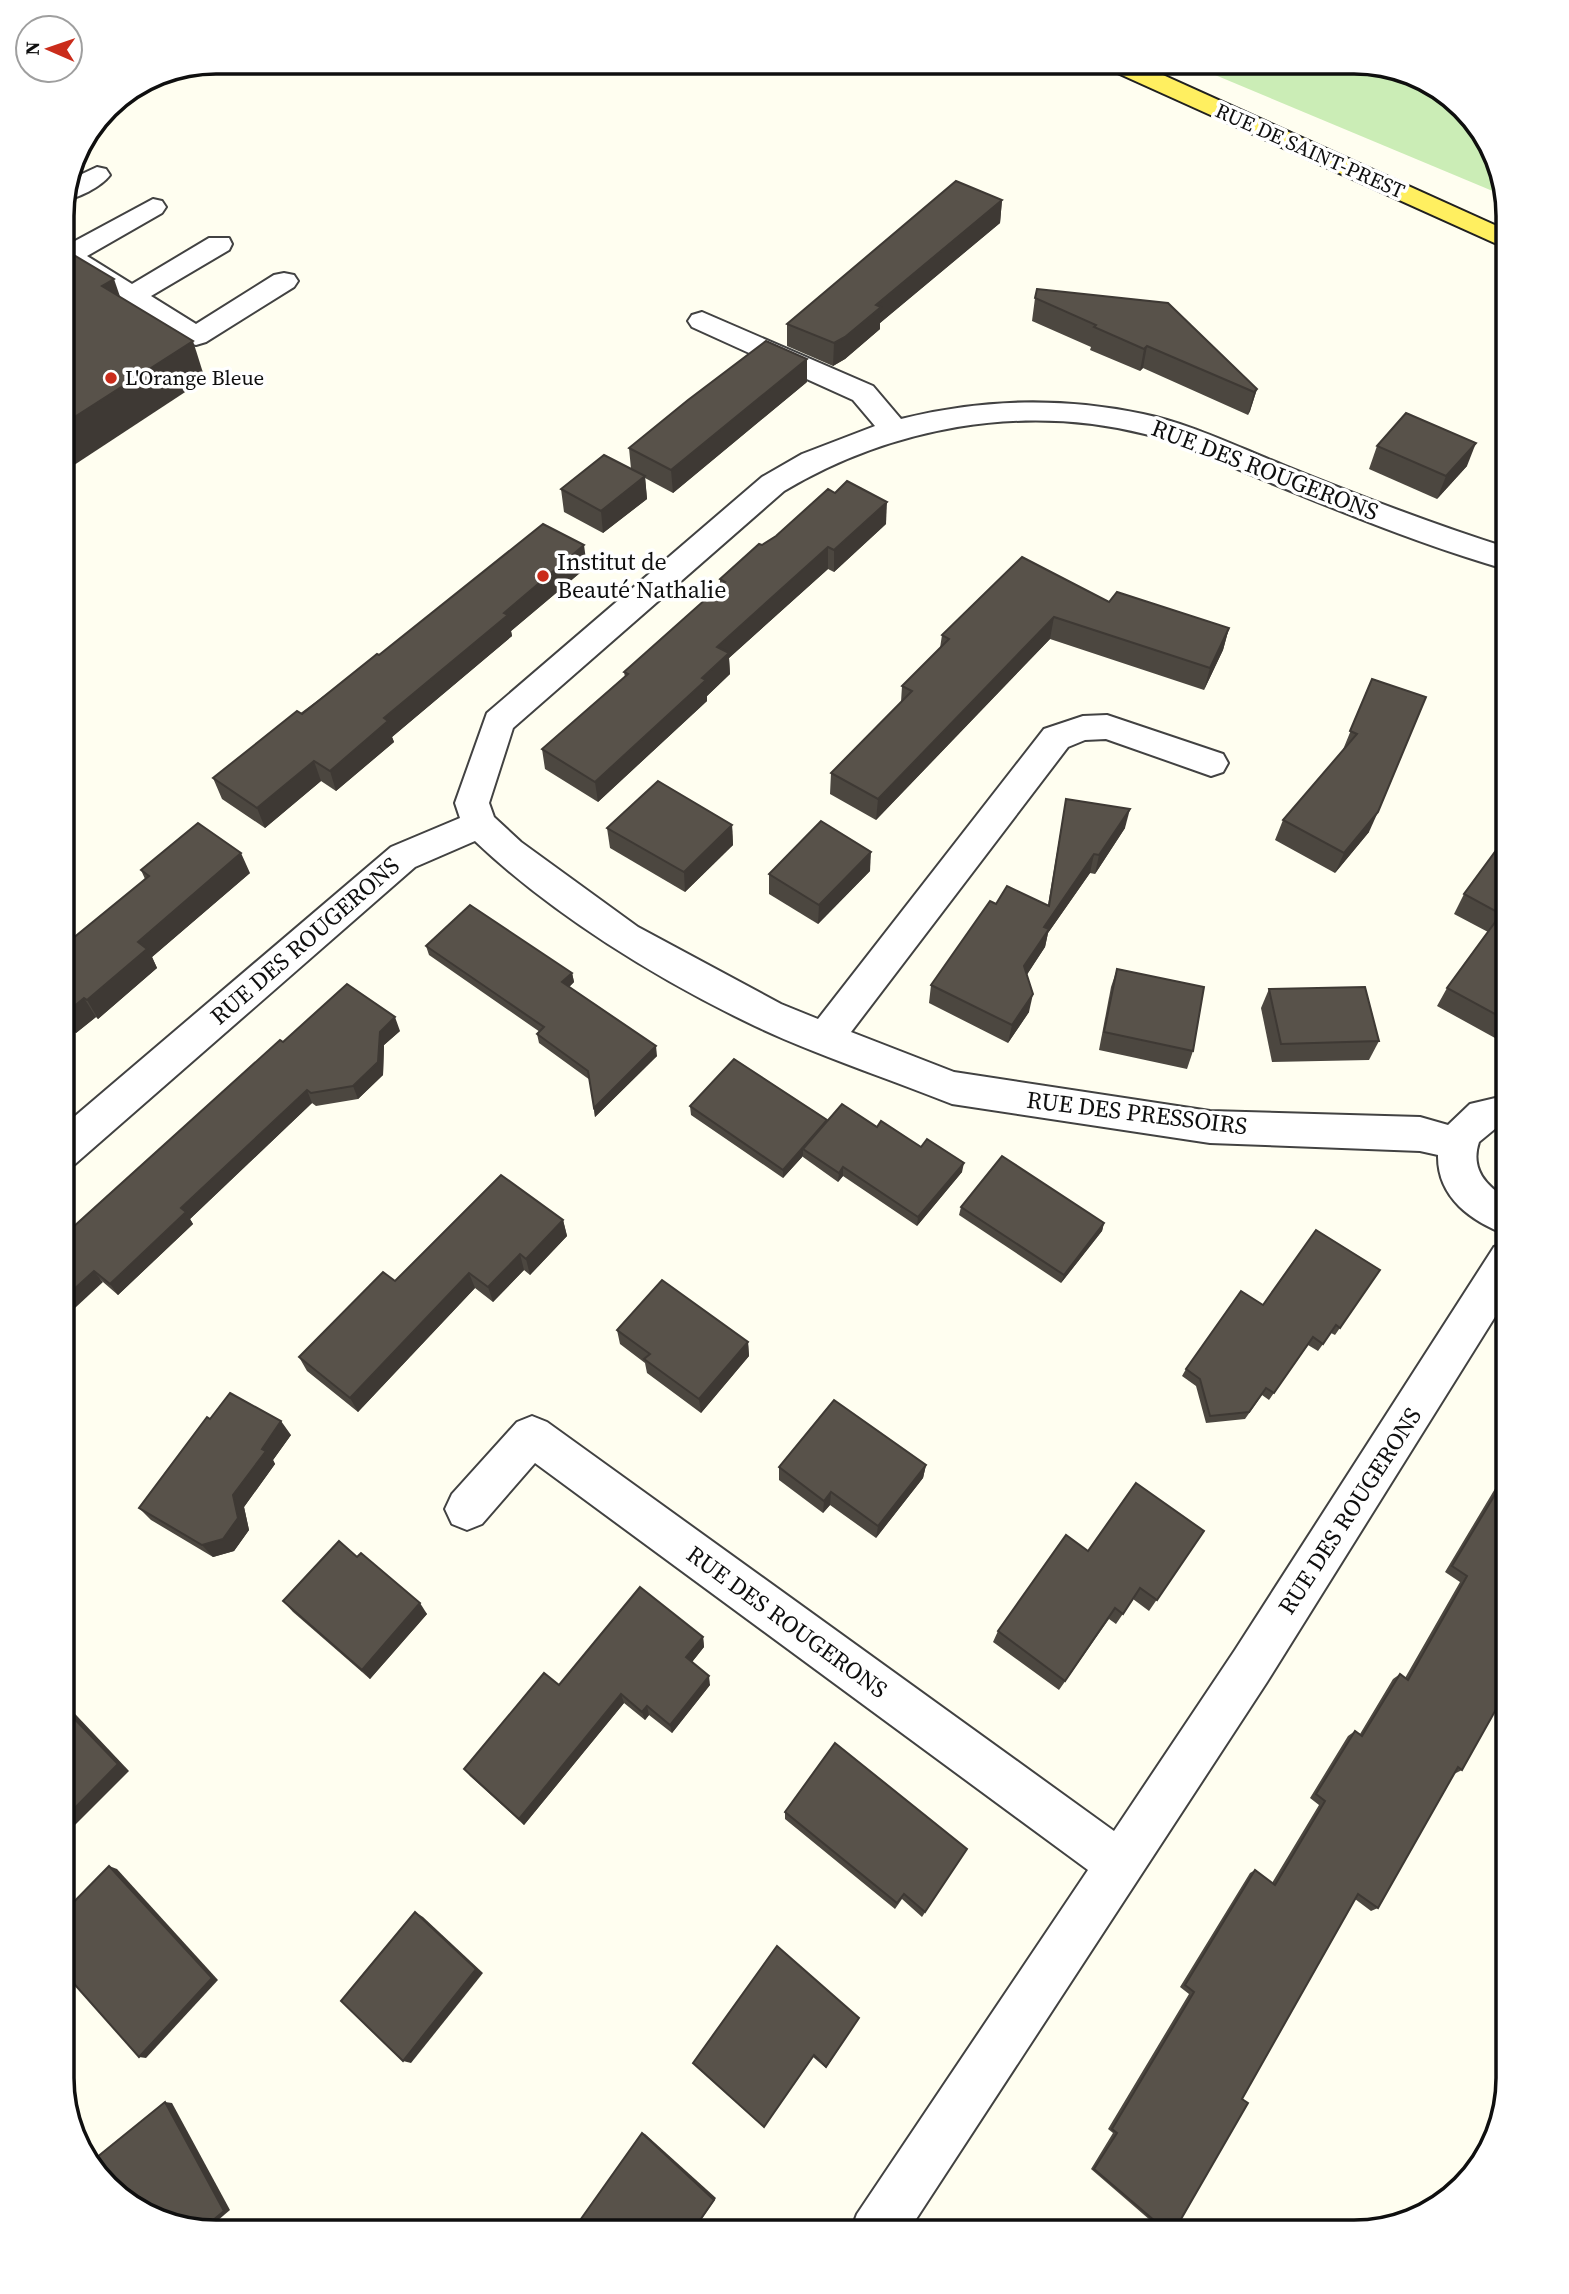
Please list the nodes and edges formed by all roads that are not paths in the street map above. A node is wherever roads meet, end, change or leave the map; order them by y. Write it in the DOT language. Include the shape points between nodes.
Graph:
graph roads {
  1 [pos="1140,74"];
  2 [pos="97,175"];
  3 [pos="77,186"];
  4 [pos="153,207"];
  5 [pos="1496,237"];
  6 [pos="219,244"];
  7 [pos="74,249"];
  8 [pos="74,260"];
  9 [pos="284,281"];
  10 [pos="131,296"];
  11 [pos="702,321"];
  12 [pos="895,431"];
  13 [pos="1496,555"];
  14 [pos="1211,763"];
  15 [pos="479,824"];
  16 [pos="825,1037"];
  17 [pos="1496,1113"];
  18 [pos="74,1141"];
  19 [pos="1457,1144"];
  20 [pos="1496,1213"];
  21 [pos="1496,1279"];
  22 [pos="467,1508"];
  23 [pos="1120,1864"];
  24 [pos="885,2220"];
  1 -- 5 [label="main road, RUE DE SAINT-PREST"];
  2 -- 3 [label="street"];
  4 -- 7 [label="street"];
  6 -- 10 [label="street"];
  8 -- 10 [label="street"];
  9 -- 10 [label="street" via="196,336"];
  11 -- 12 [label="street" via="863,393"];
  12 -- 13 [label="street, RUE DES ROUGERONS" via="960,417 1029,411 1142,423"];
  12 -- 15 [label="street, RUE DES ROUGERONS" via="819,456 773,484 499,722 472,803"];
  14 -- 16 [label="street" via="1107,727 1083,728 1056,738"];
  15 -- 16 [label="street, RUE DES PRESSOIRS" via="509,852 625,937 768,1015"];
  15 -- 18 [label="street, RUE DES ROUGERONS" via="403,857"];
  16 -- 19 [label="street, RUE DES PRESSOIRS" via="951,1088 1210,1127 1420,1134"];
  17 -- 19 [label="street" via="1468,1125"];
  19 -- 20 [label="street" via="1455,1159 1461,1178 1473,1196"];
  21 -- 23 [label="street, RUE DES ROUGERONS"];
  22 -- 23 [label="street, RUE DES ROUGERONS" via="532,1436"];
  23 -- 24 [label="street, RUE DES ROUGERONS"];
}
